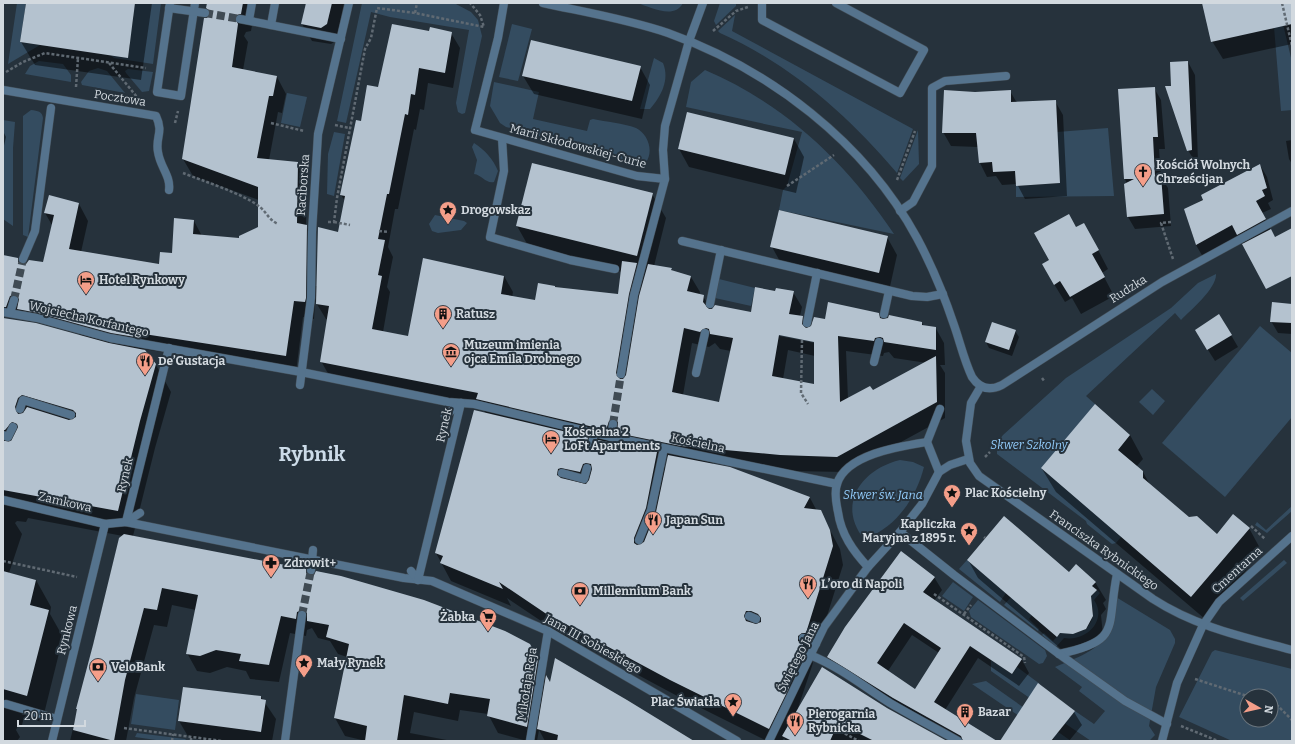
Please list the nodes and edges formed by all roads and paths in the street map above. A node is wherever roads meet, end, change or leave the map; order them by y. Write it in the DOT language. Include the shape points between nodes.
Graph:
graph roads {
  1 [pos="252,3"];
  2 [pos="275,3"];
  3 [pos="349,3"];
  4 [pos="417,3"];
  5 [pos="470,3"];
  6 [pos="504,3"];
  7 [pos="543,3"];
  8 [pos="703,3"];
  9 [pos="762,3"];
  10 [pos="836,3"];
  11 [pos="1282,3"];
  12 [pos="170,5"];
  13 [pos="194,7"];
  14 [pos="205,13"];
  15 [pos="415,13"];
  16 [pos="271,25"];
  17 [pos="713,31"];
  18 [pos="341,39"];
  19 [pos="689,41"];
  20 [pos="1292,46"];
  21 [pos="78,58"];
  22 [pos="109,62"];
  23 [pos="160,71"];
  24 [pos="6,72"];
  25 [pos="1006,76"];
  26 [pos="76,84"];
  27 [pos="3,90"];
  28 [pos="181,96"];
  29 [pos="140,100"];
  30 [pos="51,108"];
  31 [pos="271,123"];
  32 [pos="336,125"];
  33 [pos="916,126"];
  34 [pos="350,128"];
  35 [pos="174,130"];
  36 [pos="318,134"];
  37 [pos="502,138"];
  38 [pos="834,155"];
  39 [pos="178,171"];
  40 [pos="665,179"];
  41 [pos="897,180"];
  42 [pos="787,186"];
  43 [pos="169,190"];
  44 [pos="900,211"];
  45 [pos="1292,212"];
  46 [pos="1171,222"];
  47 [pos="278,224"];
  48 [pos="350,224"];
  49 [pos="379,231"];
  50 [pos="389,232"];
  51 [pos="682,241"];
  52 [pos="721,250"];
  53 [pos="23,259"];
  54 [pos="1174,260"];
  55 [pos="615,269"];
  56 [pos="816,273"];
  57 [pos="889,291"];
  58 [pos="943,294"];
  59 [pos="14,300"];
  60 [pos="710,304"];
  61 [pos="7,312"];
  62 [pos="884,314"];
  63 [pos="806,323"];
  64 [pos="704,333"];
  65 [pos="802,340"];
  66 [pos="878,342"];
  67 [pos="169,348"];
  68 [pos="174,358"];
  69 [pos="874,362"];
  70 [pos="301,372"];
  71 [pos="696,373"];
  72 [pos="621,374"];
  73 [pos="300,385"];
  74 [pos="980,386"];
  75 [pos="461,403"];
  76 [pos="808,404"];
  77 [pos="20,409"];
  78 [pos="940,409"];
  79 [pos="71,415"];
  80 [pos="445,416"];
  81 [pos="613,424"];
  82 [pos="13,427"];
  83 [pos="594,433"];
  84 [pos="3,436"];
  85 [pos="611,436"];
  86 [pos="927,442"];
  87 [pos="592,444"];
  88 [pos="664,448"];
  89 [pos="990,452"];
  90 [pos="985,457"];
  91 [pos="968,459"];
  92 [pos="587,468"];
  93 [pos="939,472"];
  94 [pos="562,473"];
  95 [pos="837,484"];
  96 [pos="3,500"];
  97 [pos="140,513"];
  98 [pos="124,523"];
  99 [pos="105,524"];
  100 [pos="1251,526"];
  101 [pos="900,532"];
  102 [pos="1292,536"];
  103 [pos="1266,539"];
  104 [pos="639,540"];
  105 [pos="313,550"];
  106 [pos="312,560"];
  107 [pos="3,561"];
  108 [pos="868,567"];
  109 [pos="310,570"];
  110 [pos="411,571"];
  111 [pos="1117,574"];
  112 [pos="91,580"];
  113 [pos="418,580"];
  114 [pos="934,594"];
  115 [pos="302,615"];
  116 [pos="1203,625"];
  117 [pos="548,631"];
  118 [pos="803,638"];
  119 [pos="816,644"];
  120 [pos="1292,650"];
  121 [pos="1059,654"];
  122 [pos="810,655"];
  123 [pos="1025,663"];
  124 [pos="1198,680"];
  125 [pos="1239,693"];
  126 [pos="6,704"];
  127 [pos="1279,707"];
  128 [pos="57,719"];
  129 [pos="1292,720"];
  130 [pos="1167,724"];
  131 [pos="1184,726"];
  132 [pos="124,728"];
  133 [pos="836,729"];
  134 [pos="173,734"];
  135 [pos="191,737"];
  136 [pos="52,741"];
  137 [pos="172,741"];
  138 [pos="191,741"];
  139 [pos="222,741"];
  140 [pos="285,741"];
  141 [pos="530,741"];
  142 [pos="737,741"];
  143 [pos="768,741"];
  144 [pos="859,741"];
  145 [pos="958,741"];
  146 [pos="1162,741"];
  147 [pos="1218,741"];
  1 -- 16 [label="street" via="244,19"];
  2 -- 16 [label="street"];
  3 -- 18 [label="street, Raciborska"];
  4 -- 15 [label="path"];
  5 -- 15 [label="path" via="480,15 484,27"];
  6 -- 37 [label="street, Marii Skłodowskiej-Curie" via="475,130"];
  7 -- 19 [label="street" via="643,26"];
  8 -- 19 [label="street, Marii Skłodowskiej-Curie"];
  9 -- 10 [label="street" via="762,20 900,93 924,50"];
  9 -- 17 [label="path" via="736,11"];
  11 -- 20 [label="path"];
  12 -- 13 [label="street"];
  12 -- 23 [label="street"];
  13 -- 14 [label="street"];
  13 -- 28 [label="street"];
  15 -- 34 [label="path" via="377,8 365,49"];
  16 -- 18 [label="street"];
  18 -- 36 [label="street, Raciborska"];
  19 -- 40 [label="street, Marii Skłodowskiej-Curie" via="665,126"];
  19 -- 44 [label="street" via="754,74 801,105 855,154"];
  21 -- 22 [label="path"];
  21 -- 24 [label="path" via="45,53"];
  21 -- 26 [label="path"];
  22 -- 23 [label="path"];
  22 -- 29 [label="path"];
  23 -- 28 [label="street" via="157,92"];
  25 -- 44 [label="street" via="945,81 932,88 932,166 912,202"];
  27 -- 43 [label="street, Pocztowa" via="156,116 161,126 157,151 170,181"];
  28 -- 35 [label="path"];
  30 -- 53 [label="street" via="35,231"];
  31 -- 36 [label="path"];
  32 -- 34 [label="path"];
  33 -- 41 [label="path"];
  34 -- 48 [label="path" via="332,222"];
  36 -- 70 [label="street, Raciborska" via="311,298"];
  37 -- 40 [label="street, Marii Skłodowskiej-Curie" via="637,176"];
  37 -- 55 [label="street" via="504,171 490,237 570,260"];
  38 -- 42 [label="path"];
  39 -- 47 [label="path" via="260,207"];
  40 -- 72 [label="street" via="634,295"];
  44 -- 58 [label="street"];
  45 -- 74 [label="street, Rudzka" via="1162,282 1002,385 991,389"];
  46 -- 54 [label="path" via="1161,223"];
  49 -- 50 [label="path"];
  51 -- 52 [label="street"];
  52 -- 56 [label="street"];
  52 -- 60 [label="street"];
  56 -- 57 [label="street"];
  56 -- 63 [label="street"];
  57 -- 58 [label="street" via="920,297"];
  57 -- 62 [label="street"];
  58 -- 74 [label="street" via="970,372"];
  59 -- 61 [label="street"];
  61 -- 67 [label="street, Wojciecha Korfantego" via="110,338"];
  64 -- 71 [label="street"];
  65 -- 76 [label="path" via="801,393"];
  66 -- 69 [label="street"];
  67 -- 68 [label="street"];
  67 -- 70 [label="street, Rynek"];
  67 -- 98 [label="street, Rynek"];
  70 -- 73 [label="street, Raciborska"];
  70 -- 75 [label="street, Rynek"];
  74 -- 91 [label="street, Franciszka Rybnickiego" via="971,403 966,441"];
  75 -- 80 [label="street"];
  75 -- 83 [label="street, Kościelna"];
  75 -- 113 [label="street, Rynek"];
  77 -- 79 [label="street" via="23,400"];
  78 -- 86 [label="street"];
  81 -- 85 [label="street"];
  82 -- 84 [label="street" via="8,437"];
  83 -- 85 [label="street, Kościelna"];
  83 -- 87 [label="street"];
  85 -- 88 [label="street, Kościelna"];
  86 -- 93 [label="street"];
  86 -- 95 [label="street" via="893,448 861,460 845,471"];
  88 -- 95 [label="street, Kościelna"];
  88 -- 104 [label="street" via="651,510"];
  89 -- 90 [label="path"];
  91 -- 93 [label="street"];
  91 -- 111 [label="street, Franciszka Rybnickiego" via="980,476"];
  92 -- 94 [label="street" via="584,479"];
  93 -- 101 [label="street" via="922,504"];
  95 -- 108 [label="street" via="836,497 841,527 853,551"];
  96 -- 99 [label="street, Zamkowa"];
  97 -- 98 [label="street"];
  98 -- 99 [label="street, Zamkowa"];
  98 -- 106 [label="street"];
  99 -- 112 [label="street, Rynkowa"];
  100 -- 103 [label="path"];
  101 -- 108 [label="street"];
  101 -- 121 [label="street"];
  102 -- 116 [label="street, Cmentarna" via="1219,602"];
  105 -- 106 [label="street"];
  106 -- 109 [label="street"];
  106 -- 113 [label="street"];
  107 -- 112 [label="path"];
  108 -- 119 [label="street, Świętego Jana" via="824,627"];
  110 -- 113 [label="street"];
  111 -- 116 [label="street, Franciszka Rybnickiego" via="1168,609"];
  111 -- 121 [label="street" via="1107,632 1101,640 1091,646"];
  112 -- 128 [label="street, Rynkowa"];
  113 -- 117 [label="street, Jana III Sobieskiego" via="432,581"];
  114 -- 123 [label="path" via="1024,657"];
  115 -- 140 [label="street"];
  116 -- 120 [label="street, Franciszka Rybnickiego"];
  116 -- 130 [label="street, Cmentarna" via="1177,683"];
  117 -- 141 [label="street, Mikołaja Reja"];
  117 -- 142 [label="street, Jana III Sobieskiego"];
  118 -- 119 [label="street"];
  119 -- 122 [label="street, Świętego Jana"];
  121 -- 130 [label="street" via="1125,701"];
  122 -- 143 [label="street, Świętego Jana"];
  122 -- 145 [label="street" via="837,668 889,702"];
  124 -- 125 [label="path"];
  126 -- 128 [label="street"];
  127 -- 129 [label="path"];
  128 -- 136 [label="street, Rynkowa"];
  130 -- 146 [label="street, Cmentarna"];
  131 -- 147 [label="path"];
  132 -- 134 [label="path"];
  133 -- 144 [label="path"];
  134 -- 135 [label="path"];
  134 -- 137 [label="path"];
  135 -- 138 [label="path"];
  135 -- 139 [label="path"];
}
